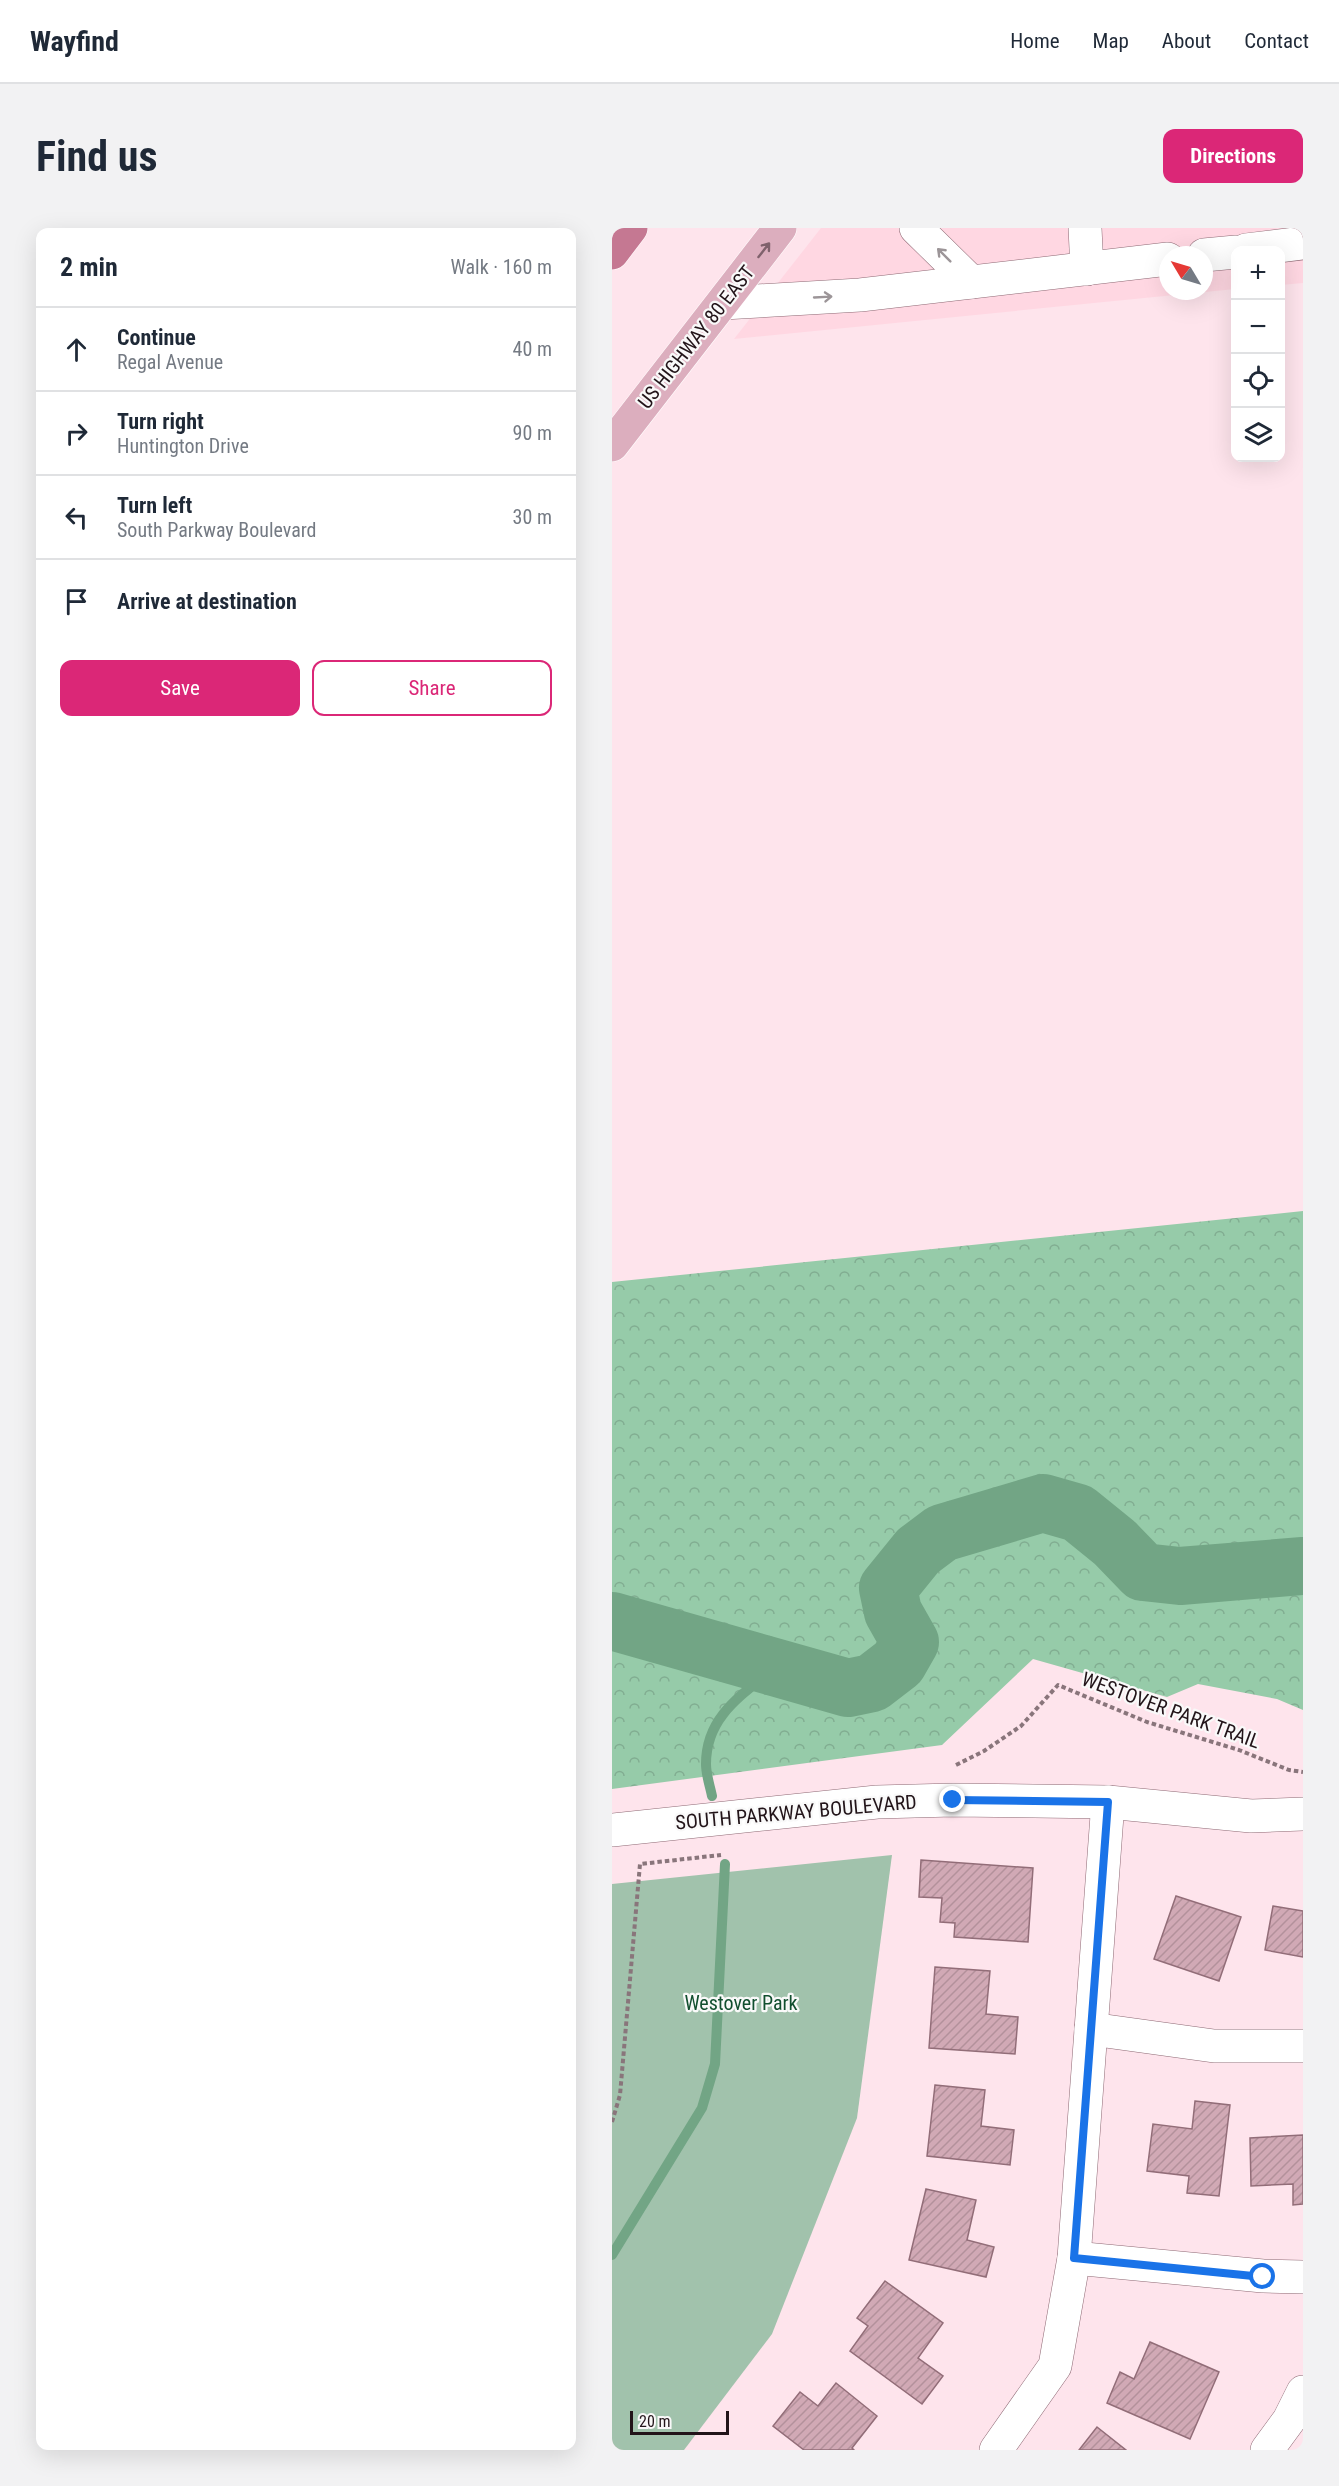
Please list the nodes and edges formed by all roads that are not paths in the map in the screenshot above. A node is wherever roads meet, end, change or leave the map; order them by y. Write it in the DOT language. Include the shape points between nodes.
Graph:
graph roads {
  1 [pos="631,228"];
  2 [pos="780,228"];
  3 [pos="916,228"];
  4 [pos="1085,228"];
  5 [pos="1303,243"];
  6 [pos="1279,246"];
  7 [pos="1231,252"];
  8 [pos="612,253"];
  9 [pos="1213,254"];
  10 [pos="1159,260"];
  11 [pos="1087,268"];
  12 [pos="971,282"];
  13 [pos="723,303"];
  14 [pos="612,445"];
  15 [pos="1108,1802"];
  16 [pos="1303,1814"];
  17 [pos="612,1830"];
  18 [pos="1091,2030"];
  19 [pos="1303,2046"];
  20 [pos="1074,2258"];
  21 [pos="1303,2277"];
  22 [pos="1303,2392"];
  23 [pos="996,2450"];
  24 [pos="1267,2450"];
  1 -- 8 [label="highway"];
  13 -- 2 [label="main road, US HIGHWAY 80 EAST, one-way"];
  12 -- 3 [label="street, one-way"];
  4 -- 11 [label="street"];
  5 -- 6 [label="street"];
  7 -- 9 [label="street"];
  10 -- 11 [label="street"];
  11 -- 12 [label="street"];
  13 -- 12 [label="street, one-way" via="860,295"];
  13 -- 14 [label="main road, US HIGHWAY 80 EAST"];
  15 -- 16 [label="street, SOUTH PARKWAY BOULEVARD" via="1251,1816"];
  15 -- 17 [label="street, SOUTH PARKWAY BOULEVARD" via="877,1802"];
  15 -- 18 [label="street"];
  18 -- 19 [label="street" via="1214,2046"];
  18 -- 20 [label="street"];
  20 -- 21 [label="street" via="1263,2277"];
  20 -- 23 [label="street" via="1055,2366"];
  22 -- 24 [label="street"];
}
